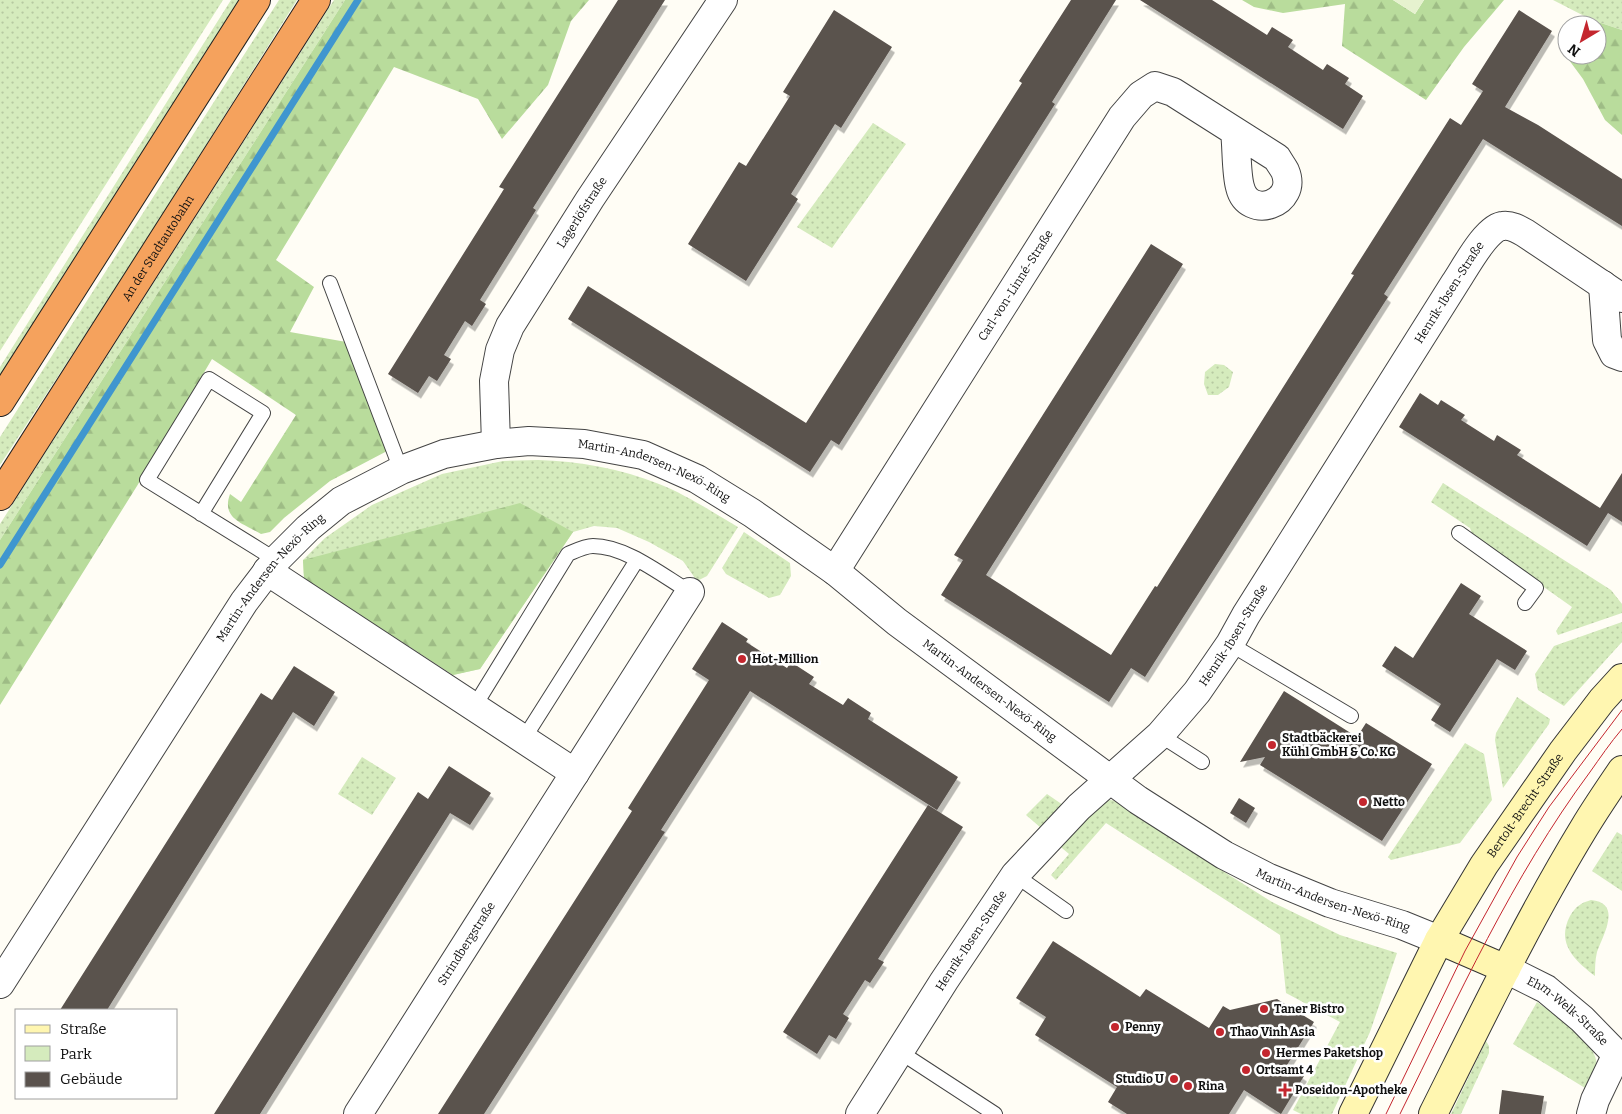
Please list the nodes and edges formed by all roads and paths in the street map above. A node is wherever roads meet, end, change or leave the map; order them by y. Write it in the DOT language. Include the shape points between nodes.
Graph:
graph roads {
  1 [pos="256,0"];
  2 [pos="316,0"];
  3 [pos="723,0"];
  4 [pos="1236,132"];
  5 [pos="330,283"];
  6 [pos="1613,292"];
  7 [pos="1622,357"];
  8 [pos="0,402"];
  9 [pos="496,444"];
  10 [pos="401,470"];
  11 [pos="0,496"];
  12 [pos="202,514"];
  13 [pos="1459,533"];
  14 [pos="637,560"];
  15 [pos="271,565"];
  16 [pos="835,571"];
  17 [pos="690,592"];
  18 [pos="1525,603"];
  19 [pos="1230,644"];
  20 [pos="1622,678"];
  21 [pos="474,707"];
  22 [pos="1351,716"];
  23 [pos="1160,735"];
  24 [pos="523,740"];
  25 [pos="1202,762"];
  26 [pos="1622,770"];
  27 [pos="575,773"];
  28 [pos="1110,778"];
  29 [pos="1016,875"];
  30 [pos="1066,911"];
  31 [pos="1439,940"];
  32 [pos="1506,969"];
  33 [pos="0,984"];
  34 [pos="900,1052"];
  35 [pos="1620,1057"];
  36 [pos="1598,1109"];
  37 [pos="358,1114"];
  38 [pos="860,1114"];
  39 [pos="995,1114"];
  40 [pos="1354,1114"];
  41 [pos="1433,1114"];
  1 -- 8 [label="highway"];
  2 -- 11 [label="highway, An der Stadtautobahn"];
  3 -- 9 [label="street, Lagerlöfstraße" via="510,326 500,350 494,381"];
  4 -- 16 [label="street, Carl-von-Linné-Straße" via="1173,92 1155,86 1141,95 1122,117"];
  5 -- 10 [label="lane"];
  6 -- 7 [label="street, Henrik-Ibsen-Straße" via="1607,340 1614,354"];
  6 -- 19 [label="street, Henrik-Ibsen-Straße" via="1513,227 1501,226 1489,233"];
  9 -- 10 [label="street, Martin-Andersen-Nexö-Ring" via="444,454"];
  9 -- 16 [label="street, Martin-Andersen-Nexö-Ring" via="529,441 584,444 643,455 697,479"];
  10 -- 15 [label="street, Martin-Andersen-Nexö-Ring" via="341,501"];
  12 -- 12 [label="lane" via="147,480 208,380 263,413"];
  12 -- 15 [label="lane"];
  13 -- 18 [label="lane" via="1536,588"];
  14 -- 17 [label="lane"];
  14 -- 21 [label="lane" via="612,549 592,546 568,554"];
  14 -- 24 [label="lane"];
  15 -- 21 [label="street"];
  15 -- 33 [label="street, Martin-Andersen-Nexö-Ring" via="244,602"];
  16 -- 28 [label="street, Martin-Andersen-Nexö-Ring" via="897,622"];
  17 -- 27 [label="street, Strindbergstraße"];
  19 -- 22 [label="lane"];
  19 -- 23 [label="street, Henrik-Ibsen-Straße" via="1198,692"];
  20 -- 31 [label="main road, Bertolt-Brecht-Straße" via="1563,751 1494,849"];
  21 -- 24 [label="street"];
  23 -- 25 [label="lane"];
  23 -- 28 [label="street, Henrik-Ibsen-Straße"];
  24 -- 27 [label="street"];
  26 -- 32 [label="main road" via="1584,828"];
  27 -- 37 [label="street, Strindbergstraße"];
  28 -- 29 [label="street, Henrik-Ibsen-Straße"];
  28 -- 31 [label="street, Martin-Andersen-Nexö-Ring" via="1184,830 1269,878 1330,903"];
  29 -- 30 [label="lane"];
  29 -- 34 [label="street, Henrik-Ibsen-Straße"];
  31 -- 32 [label="main road"];
  31 -- 40 [label="main road, Bertolt-Brecht-Straße"];
  32 -- 35 [label="street, Ehm-Welk-Straße" via="1546,989"];
  32 -- 41 [label="main road"];
  34 -- 38 [label="street, Henrik-Ibsen-Straße"];
  34 -- 39 [label="lane"];
  35 -- 36 [label="street"];
}
